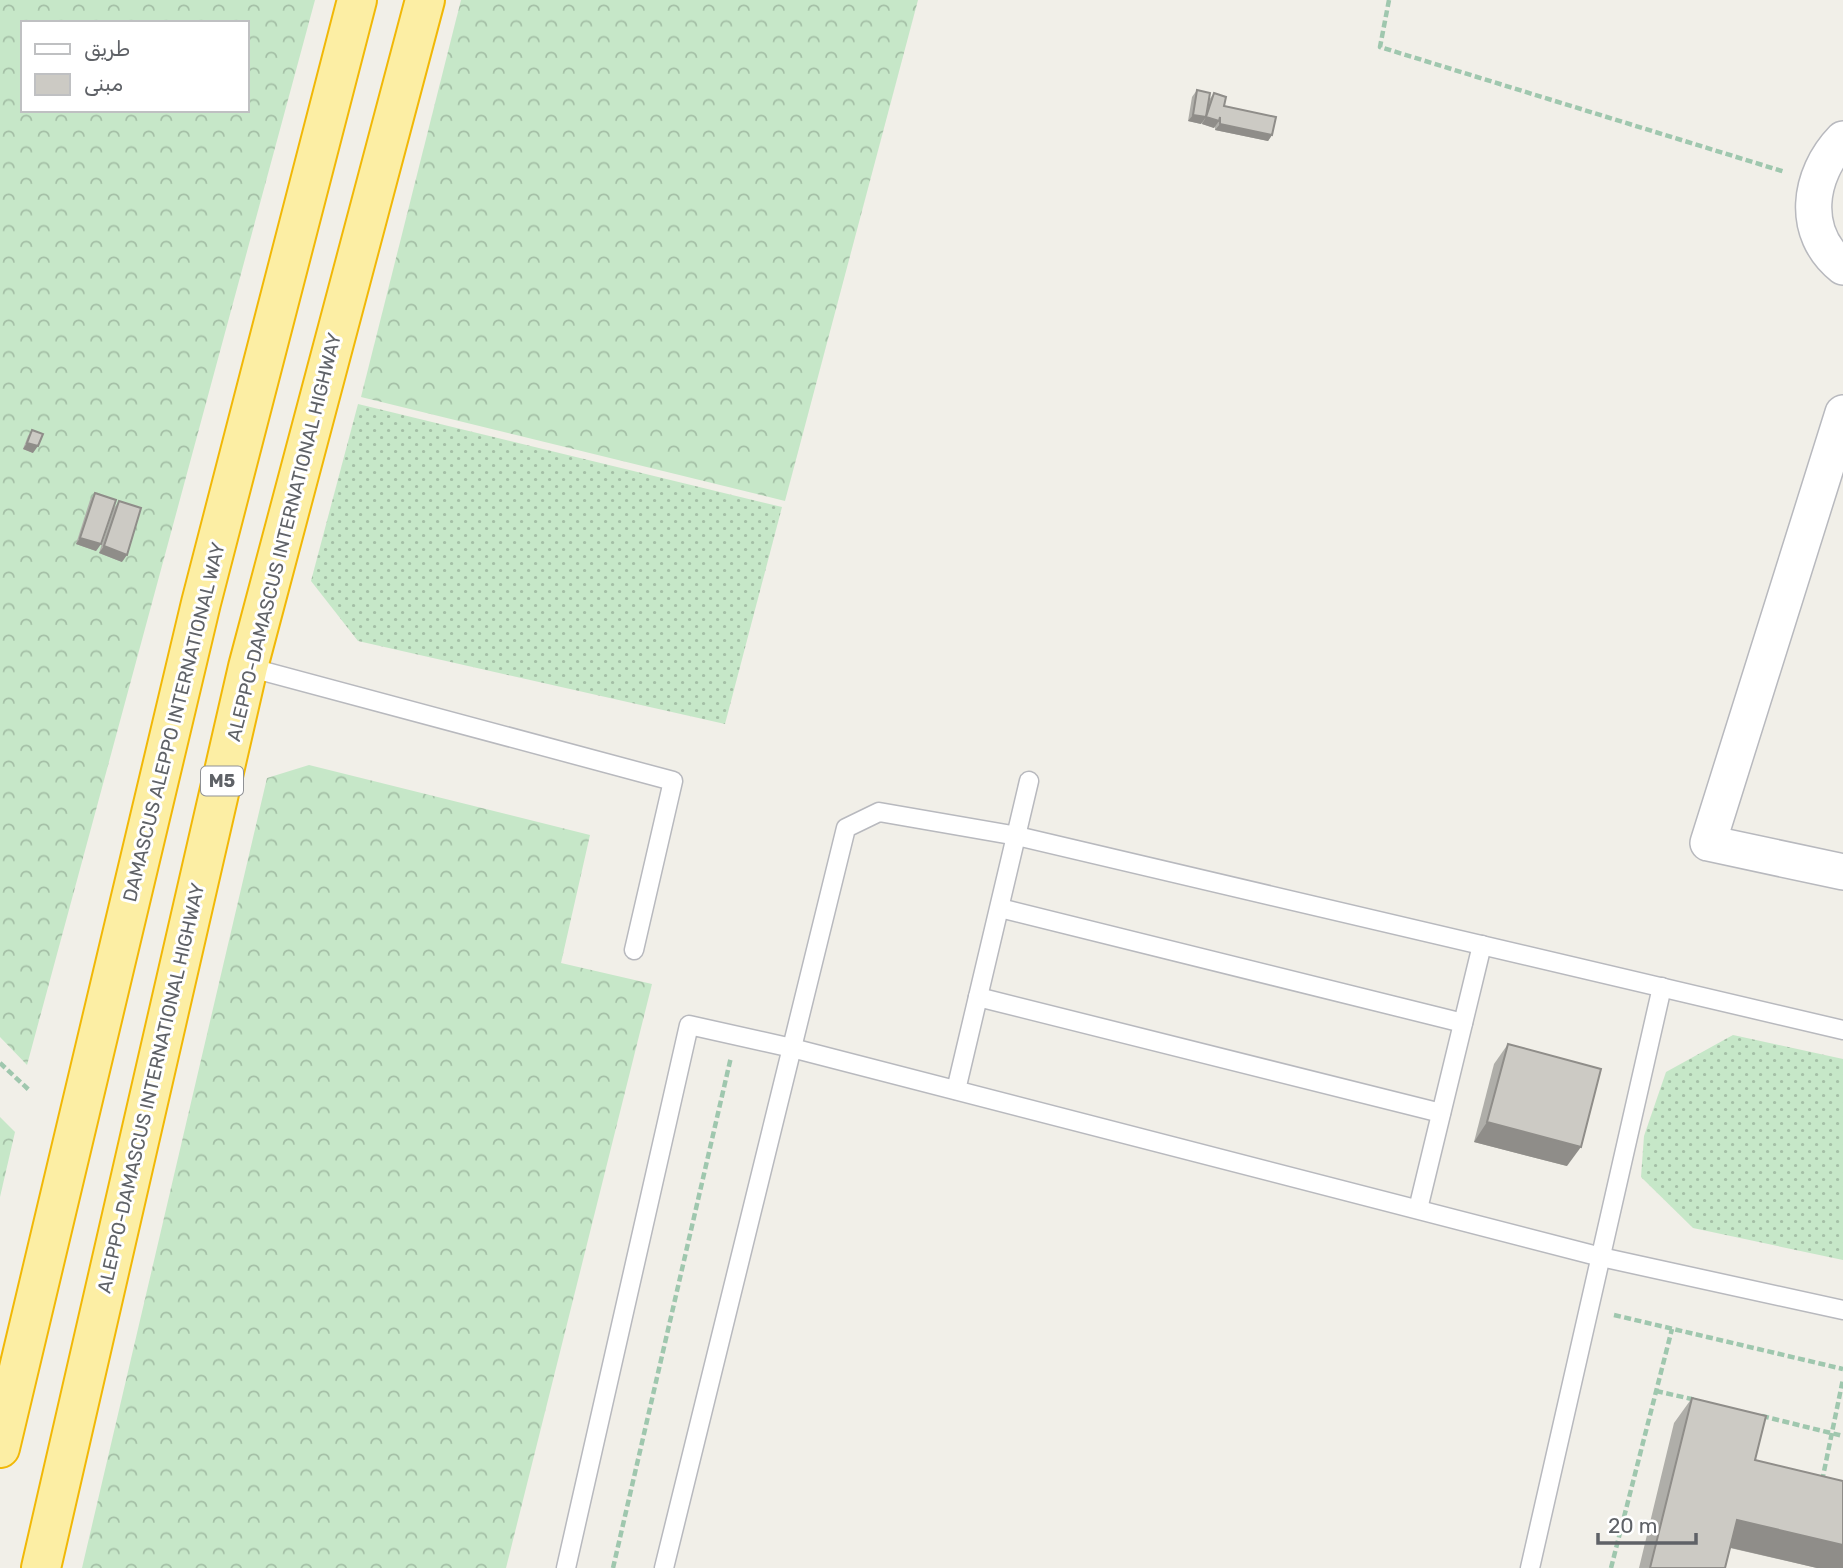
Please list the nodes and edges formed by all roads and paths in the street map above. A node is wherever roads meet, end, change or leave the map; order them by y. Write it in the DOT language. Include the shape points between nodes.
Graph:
graph roads {
  1 [pos="357,0"];
  2 [pos="425,0"];
  3 [pos="1389,0"];
  4 [pos="1843,139"];
  5 [pos="1816,181"];
  6 [pos="1843,267"];
  7 [pos="1843,412"];
  8 [pos="248,667"];
  9 [pos="1029,781"];
  10 [pos="1017,836"];
  11 [pos="1843,872"];
  12 [pos="1000,908"];
  13 [pos="1482,945"];
  14 [pos="634,950"];
  15 [pos="1661,987"];
  16 [pos="978,997"];
  17 [pos="1462,1023"];
  18 [pos="1843,1030"];
  19 [pos="736,1035"];
  20 [pos="792,1048"];
  21 [pos="0,1063"];
  22 [pos="29,1090"];
  23 [pos="956,1090"];
  24 [pos="1441,1113"];
  25 [pos="1418,1209"];
  26 [pos="1601,1257"];
  27 [pos="1589,1310"];
  28 [pos="1843,1311"];
  29 [pos="1672,1329"];
  30 [pos="1843,1370"];
  31 [pos="1843,1379"];
  32 [pos="1656,1391"];
  33 [pos="1710,1404"];
  34 [pos="1751,1413"];
  35 [pos="1832,1433"];
  36 [pos="1843,1436"];
  37 [pos="0,1447"];
  38 [pos="1821,1483"];
  39 [pos="41,1568"];
  40 [pos="566,1568"];
  41 [pos="612,1568"];
  42 [pos="664,1568"];
  43 [pos="1530,1568"];
  44 [pos="1611,1568"];
  1 -- 37 [label="highway, DAMASCUS ALEPPO INTERNATIONAL WAY" via="201,603"];
  2 -- 8 [label="highway, ALEPPO-DAMASCUS INTERNATIONAL HIGHWAY / M5"];
  3 -- 5 [label="path" via="1380,47"];
  4 -- 5 [label="street" via="1827,155"];
  5 -- 6 [label="street" via="1812,209 1819,236"];
  7 -- 11 [label="street" via="1708,844"];
  8 -- 14 [label="lane" via="673,781"];
  8 -- 39 [label="highway, ALEPPO-DAMASCUS INTERNATIONAL HIGHWAY / M5"];
  9 -- 10 [label="lane"];
  10 -- 12 [label="lane"];
  10 -- 13 [label="lane"];
  10 -- 20 [label="lane" via="879,811 846,828"];
  12 -- 16 [label="lane"];
  12 -- 17 [label="lane"];
  13 -- 15 [label="lane"];
  13 -- 17 [label="lane"];
  15 -- 18 [label="lane"];
  15 -- 26 [label="lane"];
  16 -- 23 [label="lane"];
  16 -- 24 [label="lane"];
  17 -- 24 [label="lane"];
  19 -- 20 [label="lane"];
  19 -- 40 [label="lane" via="689,1025"];
  19 -- 41 [label="path"];
  20 -- 23 [label="lane"];
  20 -- 42 [label="lane"];
  21 -- 22 [label="path"];
  23 -- 25 [label="lane"];
  24 -- 25 [label="lane"];
  25 -- 26 [label="lane"];
  26 -- 27 [label="lane"];
  26 -- 28 [label="lane"];
  27 -- 29 [label="path"];
  27 -- 43 [label="lane"];
  29 -- 30 [label="path"];
  29 -- 32 [label="path"];
  31 -- 35 [label="path"];
  32 -- 33 [label="path"];
  32 -- 44 [label="path"];
  34 -- 35 [label="path"];
  35 -- 36 [label="path"];
  35 -- 38 [label="path"];
}
